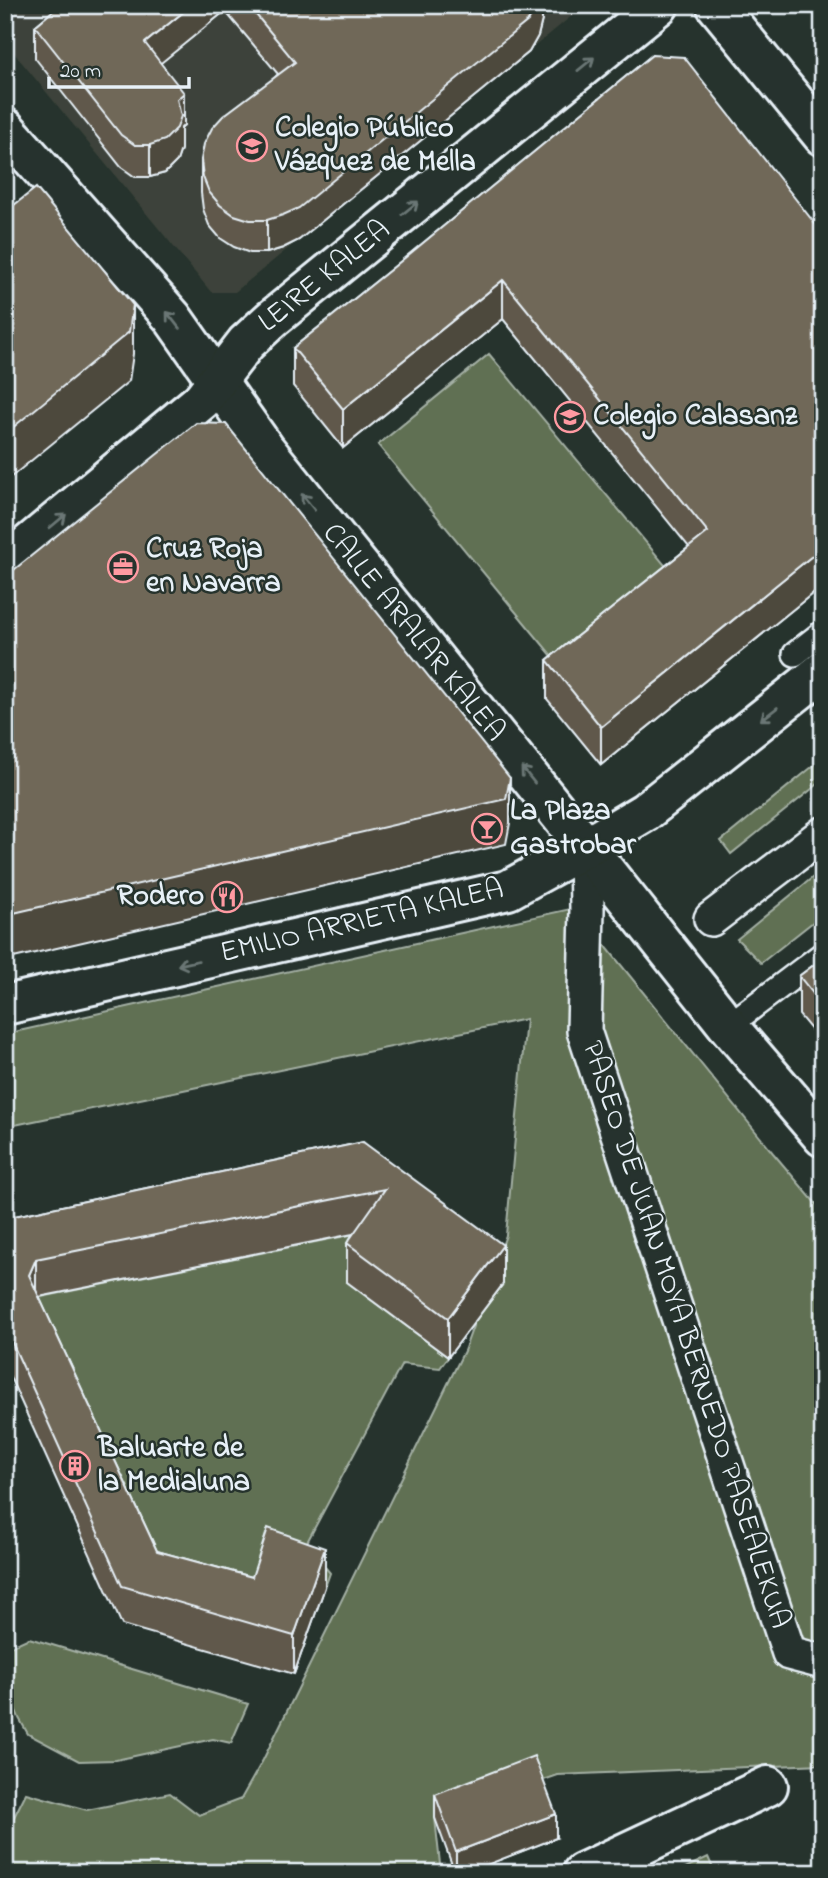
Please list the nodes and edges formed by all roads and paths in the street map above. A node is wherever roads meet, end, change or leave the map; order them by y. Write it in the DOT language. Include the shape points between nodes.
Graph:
graph roads {
  1 [pos="659,5"];
  2 [pos="716,5"];
  3 [pos="5,128"];
  4 [pos="823,136"];
  5 [pos="216,380"];
  6 [pos="5,564"];
  7 [pos="823,632"];
  8 [pos="809,663"];
  9 [pos="823,834"];
  10 [pos="586,847"];
  11 [pos="711,919"];
  12 [pos="823,954"];
  13 [pos="5,1004"];
  14 [pos="728,1026"];
  15 [pos="823,1137"];
  16 [pos="823,1662"];
  17 [pos="768,1786"];
  18 [pos="582,1873"];
  5 -- 1 [label="street, LEIRE KALEA, one-way" via="272,320"];
  2 -- 4 [label="street"];
  5 -- 3 [label="street, CALLE ARALAR KALEA, one-way" via="172,317"];
  6 -- 5 [label="street, LEIRE KALEA, one-way" via="201,401"];
  10 -- 5 [label="street, CALLE ARALAR KALEA, one-way" via="265,449"];
  7 -- 8 [label="lane"];
  8 -- 10 [label="street, EMILIO ARRIETA KALEA, one-way" via="645,812"];
  9 -- 11 [label="street"];
  10 -- 13 [label="street, EMILIO ARRIETA KALEA, one-way" via="508,890"];
  10 -- 14 [label="street, CALLE ARALAR KALEA"];
  10 -- 16 [label="street, PASEO DE JUAN MOYA BERNEDO PASEALEKUA" via="584,1031 789,1653"];
  12 -- 14 [label="lane"];
  14 -- 15 [label="street, CALLE ARALAR KALEA"];
  17 -- 18 [label="street"];
}
